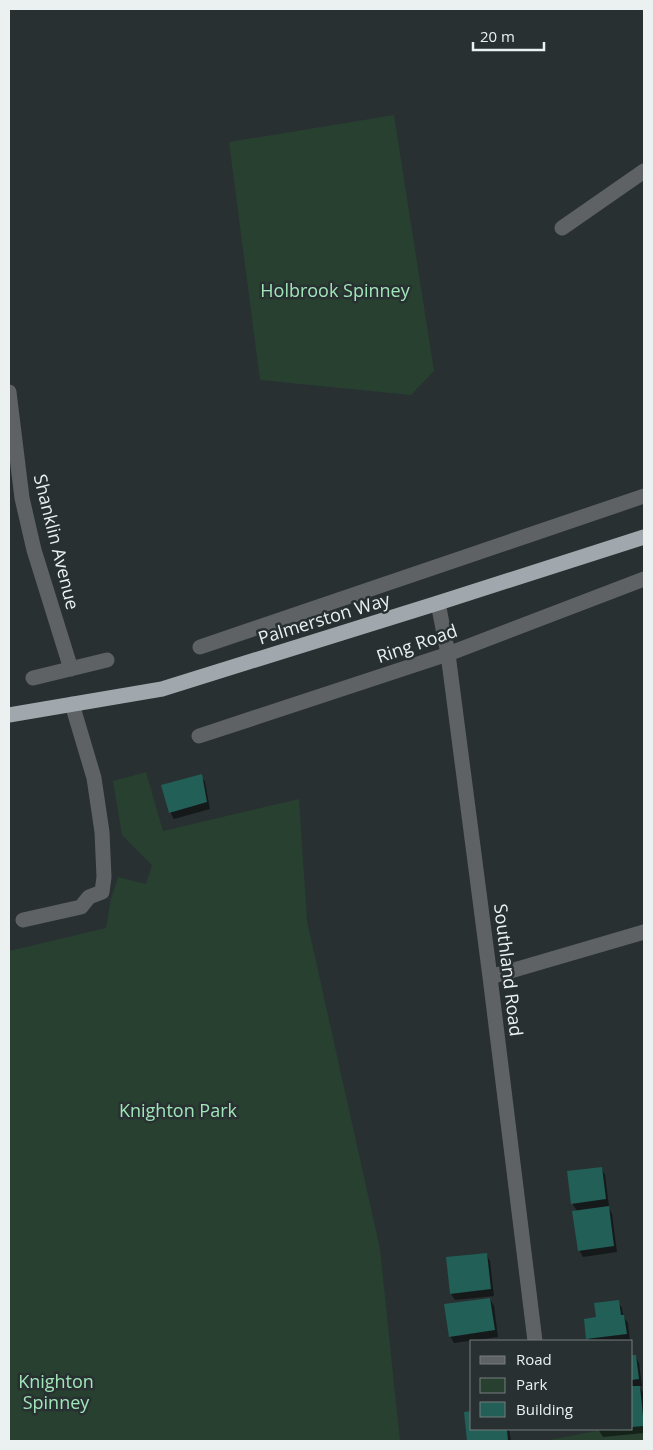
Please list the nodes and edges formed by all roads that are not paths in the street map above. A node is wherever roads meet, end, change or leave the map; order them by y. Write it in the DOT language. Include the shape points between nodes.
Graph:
graph roads {
  1 [pos="644,171"];
  2 [pos="562,228"];
  3 [pos="9,392"];
  4 [pos="644,496"];
  5 [pos="644,538"];
  6 [pos="644,579"];
  7 [pos="438,604"];
  8 [pos="200,647"];
  9 [pos="448,654"];
  10 [pos="107,660"];
  11 [pos="71,669"];
  12 [pos="33,678"];
  13 [pos="72,704"];
  14 [pos="9,715"];
  15 [pos="200,736"];
  16 [pos="23,920"];
  17 [pos="644,932"];
  18 [pos="490,977"];
  19 [pos="535,1340"];
  1 -- 2 [label="street"];
  3 -- 11 [label="street, Shanklin Avenue" via="22,498 34,550"];
  4 -- 8 [label="street"];
  5 -- 7 [label="highway, Palmerston Way"];
  6 -- 9 [label="street, Ring Road"];
  7 -- 9 [label="street, Southland Road"];
  7 -- 13 [label="highway, Palmerston Way" via="162,689"];
  9 -- 15 [label="street, Ring Road"];
  9 -- 18 [label="street, Southland Road"];
  10 -- 11 [label="street"];
  11 -- 12 [label="street"];
  13 -- 14 [label="highway, Palmerston Way"];
  13 -- 16 [label="street" via="94,778 102,832 102,892 89,897 81,907"];
  17 -- 18 [label="street"];
  18 -- 19 [label="street, Southland Road"];
}
